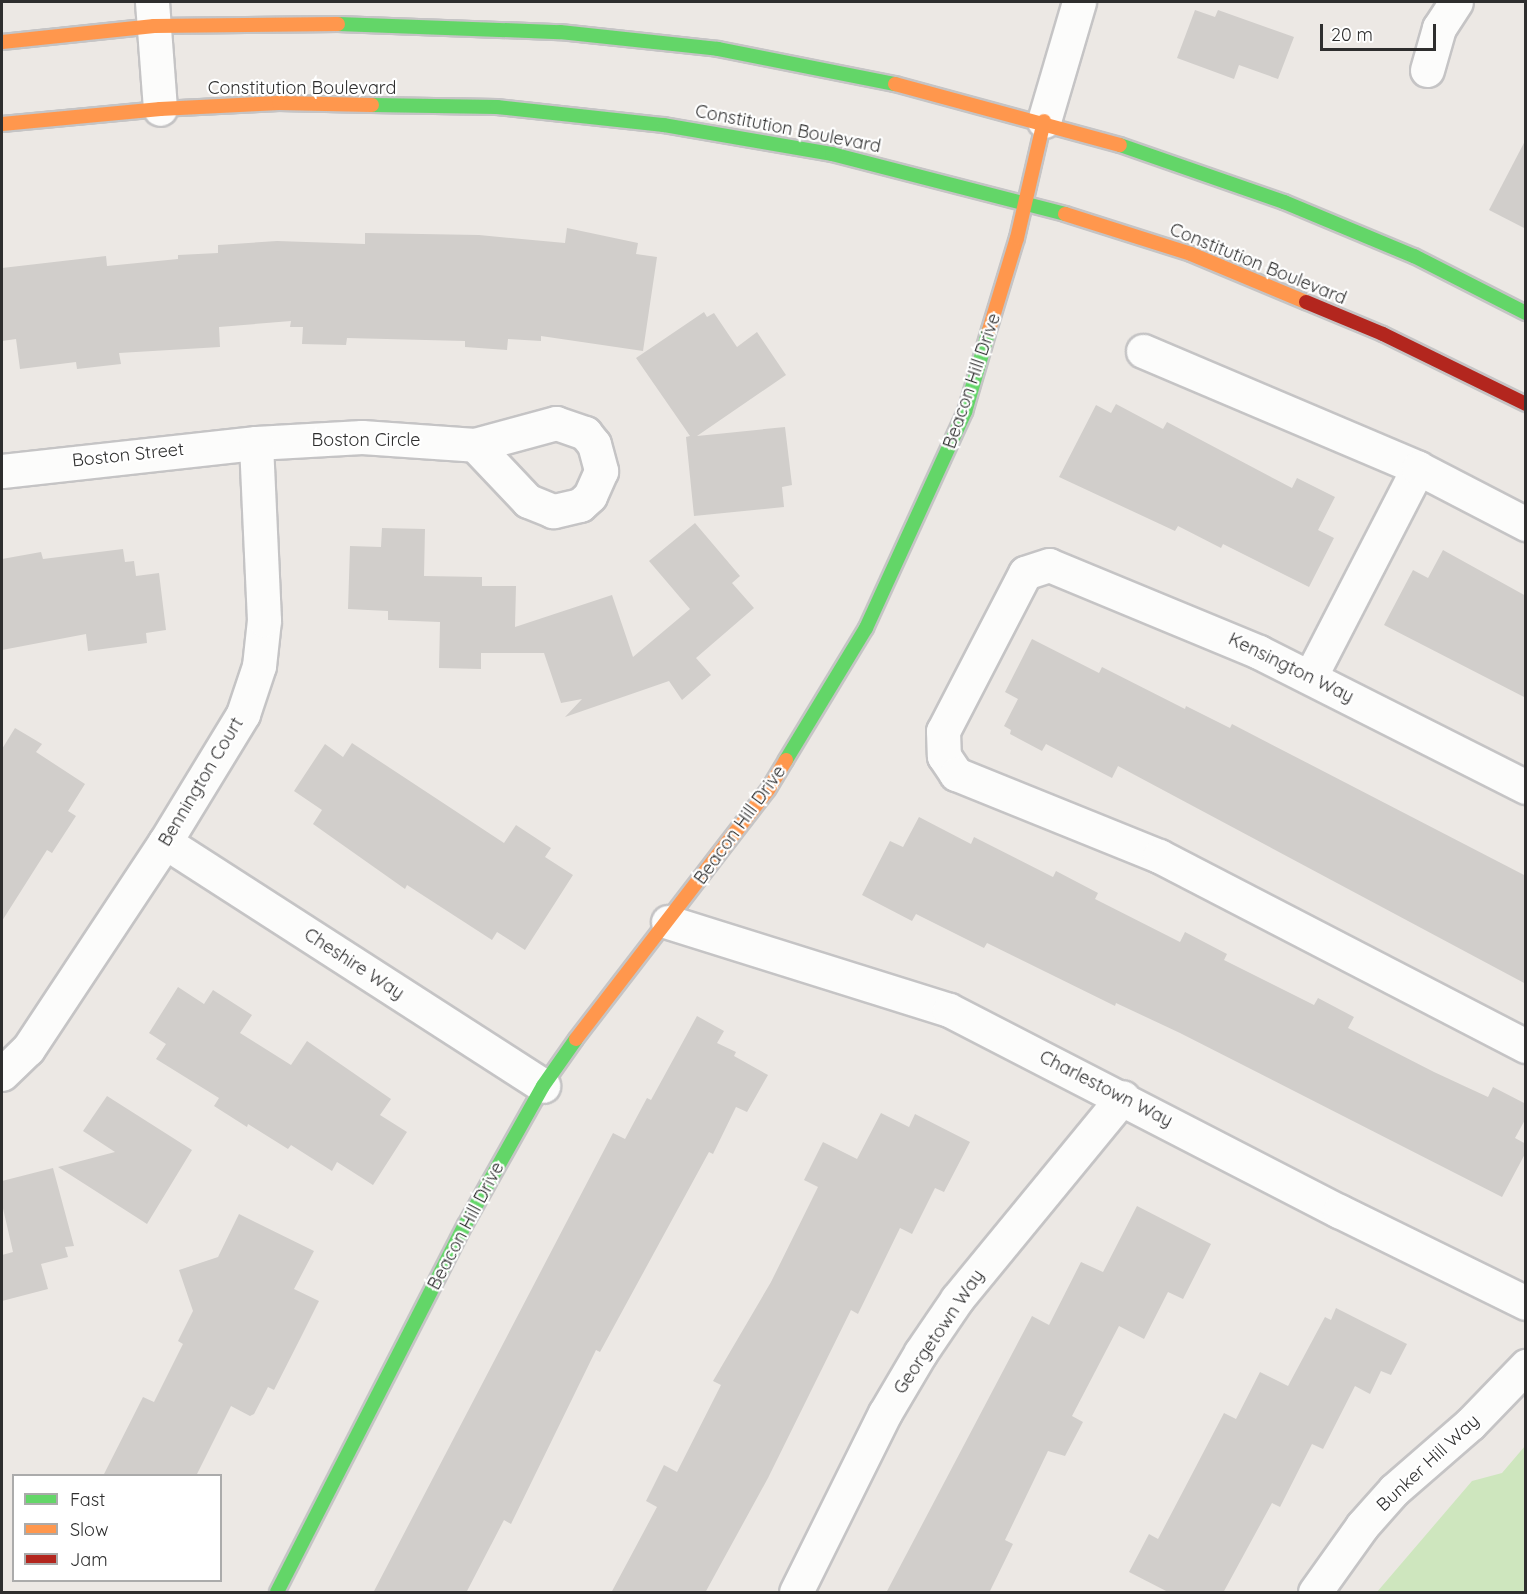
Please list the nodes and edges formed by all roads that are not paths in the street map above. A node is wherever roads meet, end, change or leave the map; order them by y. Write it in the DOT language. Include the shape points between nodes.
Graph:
graph roads {
  1 [pos="1079,2"];
  2 [pos="1456,2"];
  3 [pos="153,14"];
  4 [pos="2,42"];
  5 [pos="1427,70"];
  6 [pos="159,109"];
  7 [pos="1044,121"];
  8 [pos="2,124"];
  9 [pos="1025,201"];
  10 [pos="1526,313"];
  11 [pos="1143,351"];
  12 [pos="1526,404"];
  13 [pos="256,442"];
  14 [pos="475,445"];
  15 [pos="1418,468"];
  16 [pos="2,471"];
  17 [pos="1526,524"];
  18 [pos="1311,677"];
  19 [pos="1526,787"];
  20 [pos="165,842"];
  21 [pos="668,922"];
  22 [pos="1526,1046"];
  23 [pos="2,1074"];
  24 [pos="543,1086"];
  25 [pos="1123,1097"];
  26 [pos="1526,1303"];
  27 [pos="1526,1366"];
  28 [pos="277,1593"];
  29 [pos="796,1593"];
  30 [pos="1315,1593"];
  1 -- 7 [label="street, Beacon Hill Drive"];
  2 -- 5 [label="street" via="1439,28"];
  3 -- 4 [label="main road"];
  3 -- 6 [label="street"];
  3 -- 7 [label="main road" via="583,34 718,49 865,77"];
  6 -- 8 [label="main road, Constitution Boulevard"];
  6 -- 9 [label="main road, Constitution Boulevard" via="279,103 509,108 663,125 832,154"];
  7 -- 9 [label="main road, Beacon Hill Drive"];
  7 -- 10 [label="main road" via="1158,156 1284,202 1413,256"];
  9 -- 12 [label="main road, Constitution Boulevard" via="1191,254 1383,334"];
  9 -- 21 [label="main road, Beacon Hill Drive" via="965,412 866,628 768,790"];
  11 -- 15 [label="street"];
  13 -- 14 [label="street, Boston Circle" via="362,437"];
  13 -- 16 [label="street, Boston Street"];
  13 -- 20 [label="street, Bennington Court" via="264,588 259,666 243,714"];
  15 -- 17 [label="street"];
  15 -- 18 [label="street"];
  18 -- 19 [label="street, Kensington Way"];
  18 -- 22 [label="street, Kensington Way" via="1207,628 1049,565 1032,567 1025,573 946,719 944,756 956,774 1159,856"];
  20 -- 23 [label="street, Bennington Court" via="27,1049"];
  20 -- 24 [label="street, Cheshire Way"];
  21 -- 24 [label="main road, Beacon Hill Drive" via="592,1016"];
  21 -- 25 [label="street, Charlestown Way" via="949,1010"];
  24 -- 28 [label="main road, Beacon Hill Drive" via="465,1225"];
  25 -- 26 [label="street, Charlestown Way" via="1339,1211"];
  25 -- 29 [label="street, Georgetown Way" via="957,1299 921,1352 885,1413"];
  27 -- 30 [label="street, Bunker Hill Way" via="1470,1424 1394,1490 1362,1526"];
}
